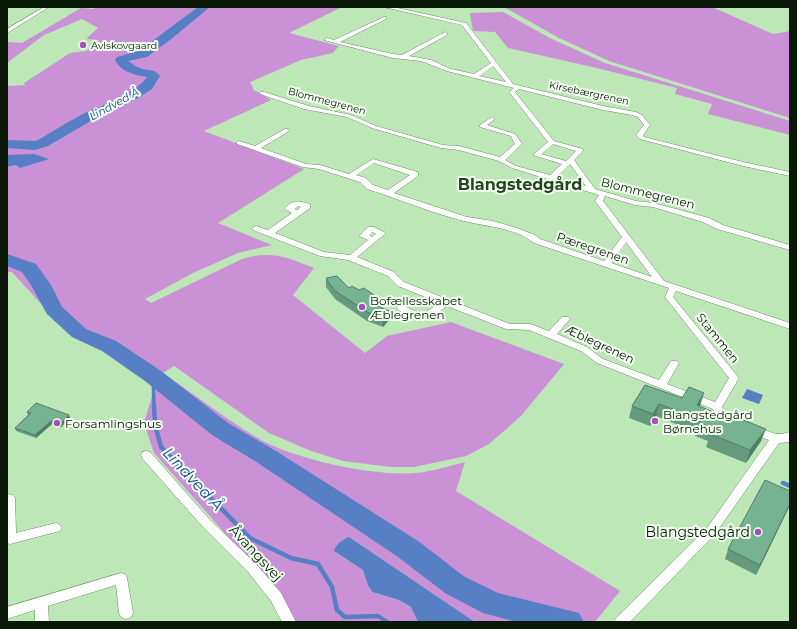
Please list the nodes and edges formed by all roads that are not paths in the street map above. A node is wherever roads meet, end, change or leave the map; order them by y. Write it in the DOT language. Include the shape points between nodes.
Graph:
graph roads {
  1 [pos="46,7"];
  2 [pos="386,8"];
  3 [pos="384,18"];
  4 [pos="7,31"];
  5 [pos="445,34"];
  6 [pos="327,40"];
  7 [pos="335,42"];
  8 [pos="404,56"];
  9 [pos="494,63"];
  10 [pos="476,76"];
  11 [pos="511,85"];
  12 [pos="518,87"];
  13 [pos="262,93"];
  14 [pos="492,119"];
  15 [pos="286,130"];
  16 [pos="552,142"];
  17 [pos="239,143"];
  18 [pos="255,149"];
  19 [pos="501,160"];
  20 [pos="568,162"];
  21 [pos="790,174"];
  22 [pos="350,176"];
  23 [pos="551,178"];
  24 [pos="593,191"];
  25 [pos="389,193"];
  26 [pos="602,194"];
  27 [pos="298,213"];
  28 [pos="256,228"];
  29 [pos="269,233"];
  30 [pos="626,237"];
  31 [pos="374,240"];
  32 [pos="790,248"];
  33 [pos="351,258"];
  34 [pos="605,265"];
  35 [pos="662,284"];
  36 [pos="674,288"];
  37 [pos="446,302"];
  38 [pos="400,307"];
  39 [pos="565,319"];
  40 [pos="790,326"];
  41 [pos="551,335"];
  42 [pos="674,364"];
  43 [pos="661,385"];
  44 [pos="717,407"];
  45 [pos="728,420"];
  46 [pos="742,425"];
  47 [pos="790,436"];
  48 [pos="776,439"];
  49 [pos="146,455"];
  50 [pos="9,498"];
  51 [pos="9,522"];
  52 [pos="56,528"];
  53 [pos="42,603"];
  54 [pos="126,613"];
  55 [pos="7,614"];
  56 [pos="42,622"];
  57 [pos="289,622"];
  58 [pos="621,622"];
  1 -- 4 [label="street"];
  2 -- 9 [label="street" via="464,24"];
  3 -- 7 [label="street"];
  5 -- 8 [label="street"];
  6 -- 7 [label="street, Kirsebærgrenen"];
  7 -- 8 [label="street, Kirsebærgrenen" via="393,56"];
  8 -- 10 [label="street, Kirsebærgrenen"];
  9 -- 10 [label="street"];
  9 -- 11 [label="street"];
  10 -- 11 [label="street, Kirsebærgrenen"];
  11 -- 12 [label="street, Kirsebærgrenen"];
  12 -- 16 [label="street" via="512,92"];
  12 -- 21 [label="street, Kirsebærgrenen" via="602,108 634,113 647,125 638,135 642,138"];
  13 -- 19 [label="street, Blommegrenen" via="366,121 374,127 443,147 459,148"];
  14 -- 19 [label="street" via="482,126 513,135 519,144"];
  15 -- 18 [label="street"];
  16 -- 20 [label="street" via="581,150"];
  16 -- 20 [label="street" via="536,155"];
  17 -- 18 [label="street, Pæregrenen"];
  18 -- 22 [label="street, Pæregrenen" via="305,166 320,167"];
  19 -- 23 [label="street, Blommegrenen" via="514,167"];
  20 -- 23 [label="street"];
  20 -- 24 [label="street"];
  22 -- 25 [label="street, Pæregrenen" via="363,180 370,187"];
  22 -- 25 [label="street" via="372,161 415,174"];
  23 -- 24 [label="street, Blommegrenen"];
  24 -- 26 [label="street, Blommegrenen"];
  25 -- 34 [label="street, Pæregrenen" via="532,236 537,241"];
  26 -- 30 [label="street" via="599,201"];
  26 -- 32 [label="street, Blommegrenen" via="654,205 706,220 720,228"];
  27 -- 29 [label="street"];
  28 -- 29 [label="street, Æblegrenen"];
  29 -- 33 [label="street, Æblegrenen" via="323,254"];
  30 -- 34 [label="street"];
  30 -- 35 [label="street"];
  31 -- 33 [label="street"];
  33 -- 37 [label="street, Æblegrenen" via="392,274 401,284"];
  34 -- 35 [label="street, Pæregrenen"];
  35 -- 36 [label="street, Pæregrenen"];
  36 -- 40 [label="street, Pæregrenen"];
  36 -- 44 [label="street, Stammen" via="669,297 734,378"];
  37 -- 38 [label="street" via="434,313 427,315 414,315"];
  37 -- 41 [label="street, Æblegrenen" via="509,327 530,327"];
  39 -- 41 [label="street, Æblegrenen"];
  41 -- 43 [label="street, Æblegrenen" via="584,349 600,361"];
  42 -- 43 [label="street"];
  43 -- 44 [label="street, Æblegrenen"];
  44 -- 45 [label="street" via="722,417"];
  46 -- 48 [label="street"];
  47 -- 48 [label="street"];
  48 -- 58 [label="street" via="711,531"];
  49 -- 57 [label="street, Åvangsvej" via="206,523 252,568 276,597"];
  50 -- 51 [label="street"];
  51 -- 52 [label="street" via="10,538"];
  53 -- 54 [label="street" via="121,578"];
  53 -- 55 [label="street"];
  53 -- 56 [label="street"];
}
